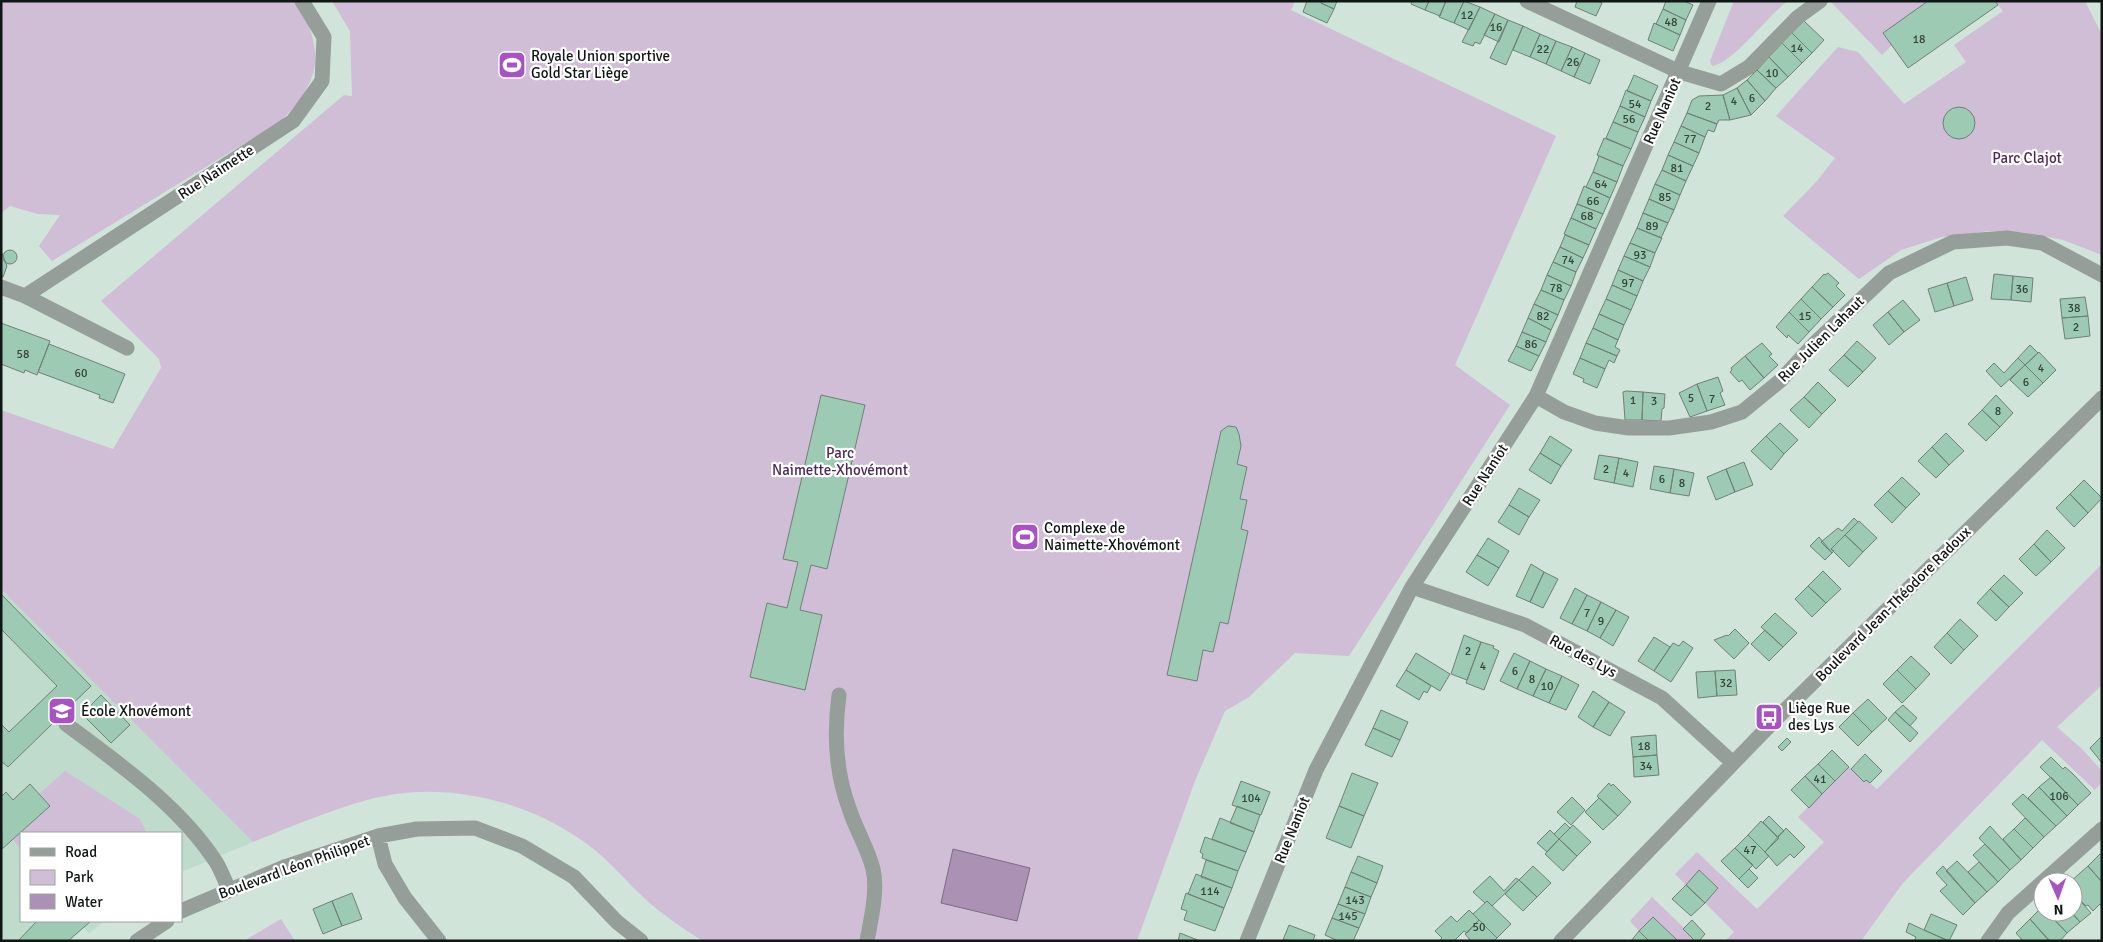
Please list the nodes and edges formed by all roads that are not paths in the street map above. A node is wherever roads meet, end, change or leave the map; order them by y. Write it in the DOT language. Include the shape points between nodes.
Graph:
graph roads {
  1 [pos="302,1"];
  2 [pos="1709,1"];
  3 [pos="1820,1"];
  4 [pos="1534,3"];
  5 [pos="1680,72"];
  6 [pos="2102,275"];
  7 [pos="1,287"];
  8 [pos="25,296"];
  9 [pos="127,348"];
  10 [pos="1536,396"];
  11 [pos="2102,398"];
  12 [pos="1412,587"];
  13 [pos="839,695"];
  14 [pos="66,724"];
  15 [pos="1733,762"];
  16 [pos="2102,829"];
  17 [pos="378,836"];
  18 [pos="230,890"];
  19 [pos="182,911"];
  20 [pos="166,922"];
  21 [pos="137,941"];
  22 [pos="439,941"];
  23 [pos="641,941"];
  24 [pos="867,941"];
  25 [pos="1248,941"];
  26 [pos="1561,941"];
  27 [pos="1988,941"];
  1 -- 8 [label="street, Rue Naimette" via="324,37 322,81 293,121"];
  2 -- 5 [label="street, Rue Naniot"];
  3 -- 5 [label="street" via="1798,17 1749,67 1721,84"];
  4 -- 5 [label="street"];
  5 -- 10 [label="street, Rue Naniot"];
  6 -- 10 [label="street, Rue Julien Lahaut" via="2042,244 2007,238 1953,242 1889,273 1780,380 1742,412 1711,422 1669,428 1629,428 1595,423"];
  7 -- 8 [label="street"];
  8 -- 9 [label="street"];
  10 -- 12 [label="street, Rue Naniot"];
  11 -- 15 [label="street, Boulevard Jean-Théodore Radoux"];
  12 -- 15 [label="street, Rue des Lys" via="1525,625 1662,698"];
  12 -- 25 [label="street, Rue Naniot" via="1316,770"];
  13 -- 24 [label="street" via="835,720 838,759 848,807 873,869 874,907"];
  14 -- 18 [label="street" via="131,774 191,829 217,863"];
  15 -- 26 [label="street, Boulevard Jean-Théodore Radoux"];
  16 -- 27 [label="street" via="2008,913"];
  17 -- 18 [label="street, Boulevard Léon Philippet" via="287,866"];
  17 -- 22 [label="street" via="385,864 405,898"];
  17 -- 23 [label="street, Boulevard Léon Philippet" via="416,829 475,828 522,846 574,877 617,922"];
  18 -- 19 [label="street, Boulevard Léon Philippet"];
  20 -- 21 [label="street"];
}
